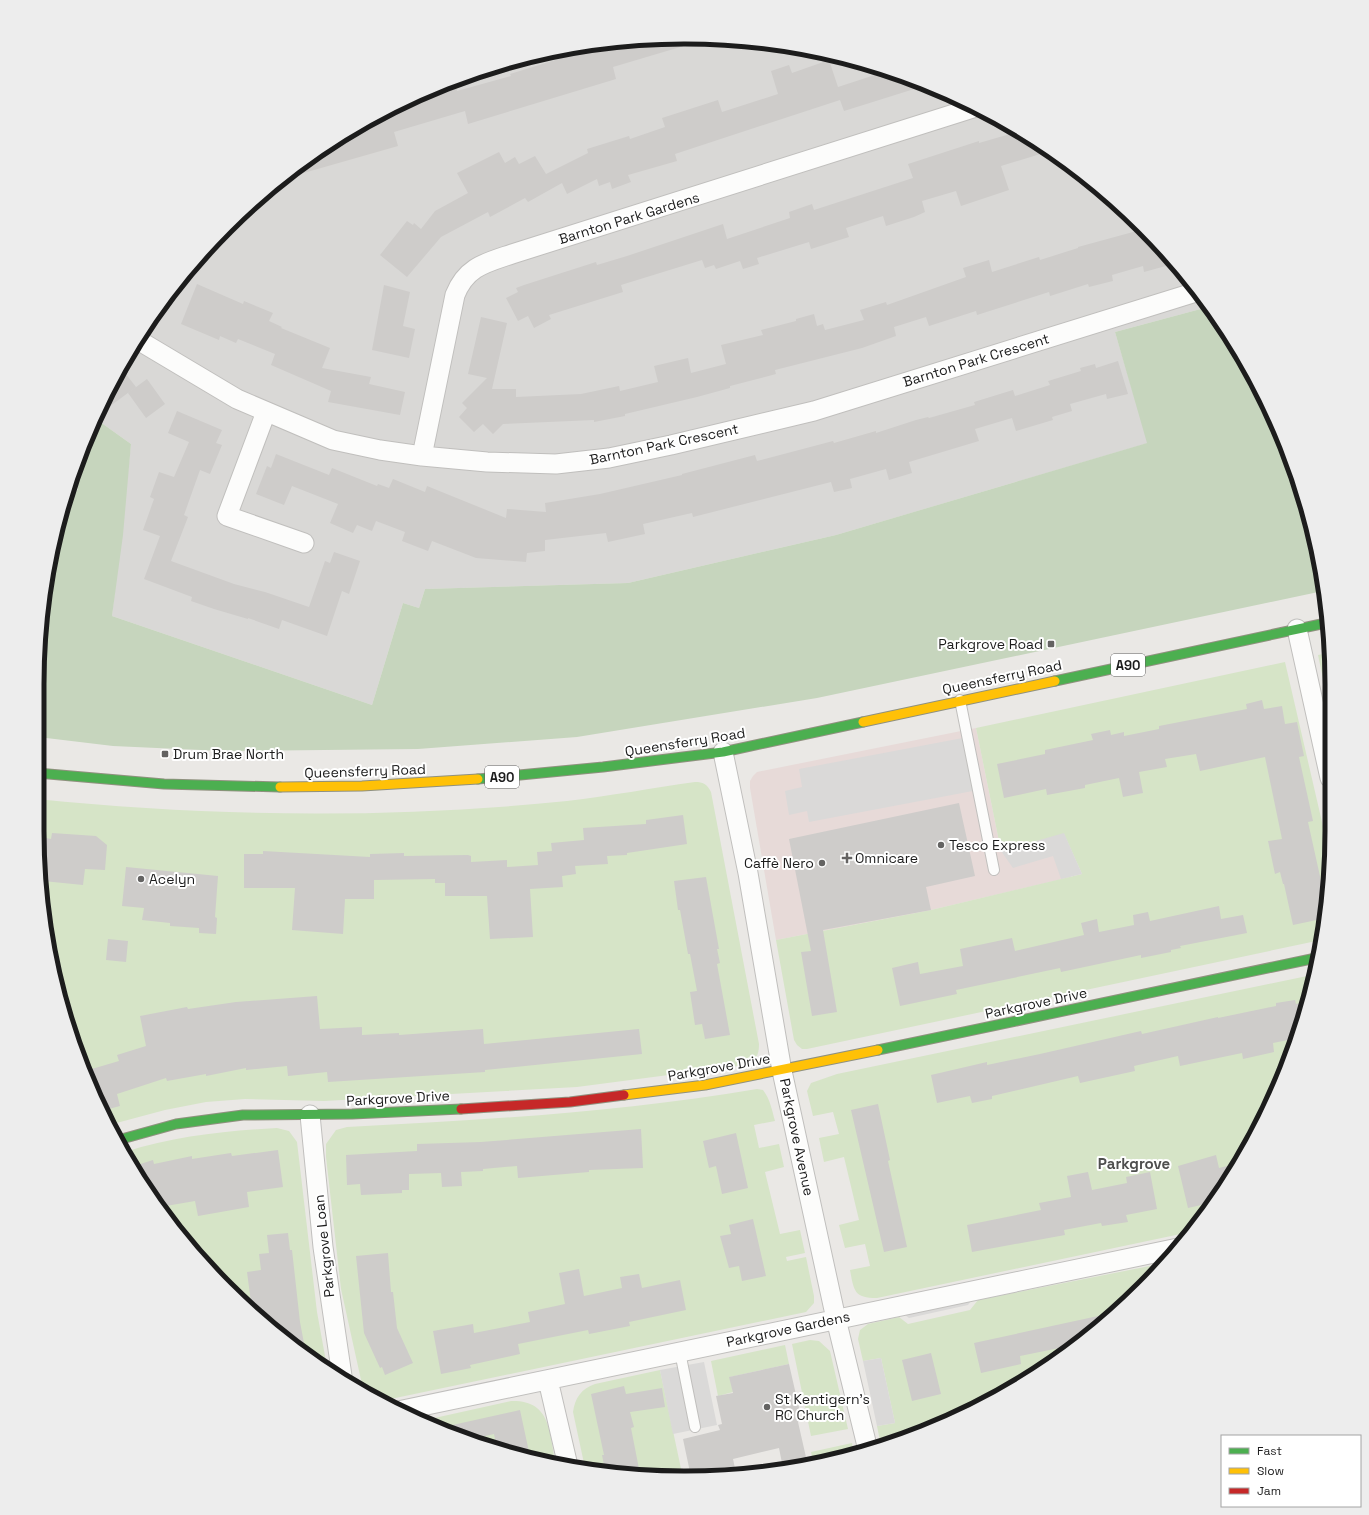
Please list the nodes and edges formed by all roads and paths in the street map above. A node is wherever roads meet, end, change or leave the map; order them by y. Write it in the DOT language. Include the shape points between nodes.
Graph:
graph roads {
  1 [pos="967,110"];
  2 [pos="1192,293"];
  3 [pos="143,343"];
  4 [pos="266,412"];
  5 [pos="422,456"];
  6 [pos="304,543"];
  7 [pos="1322,624"];
  8 [pos="1297,629"];
  9 [pos="960,700"];
  10 [pos="723,752"];
  11 [pos="1325,755"];
  12 [pos="44,774"];
  13 [pos="994,870"];
  14 [pos="1312,959"];
  15 [pos="782,1071"];
  16 [pos="310,1115"];
  17 [pos="123,1138"];
  18 [pos="1168,1250"];
  19 [pos="836,1319"];
  20 [pos="680,1352"];
  21 [pos="341,1371"];
  22 [pos="548,1380"];
  23 [pos="409,1409"];
  24 [pos="695,1427"];
  25 [pos="867,1444"];
  26 [pos="567,1460"];
  1 -- 5 [label="street, Barnton Park Gardens" via="512,254 469,272 460,282 455,295"];
  2 -- 5 [label="street, Barnton Park Crescent" via="814,411 671,445 609,458 556,464 487,462"];
  3 -- 4 [label="street, Barnton Park Crescent"];
  4 -- 5 [label="street, Barnton Park Crescent" via="333,440"];
  4 -- 6 [label="street" via="221,514"];
  7 -- 8 [label="main road, Queensferry Road / A90"];
  8 -- 9 [label="main road, Queensferry Road / A90"];
  8 -- 11 [label="street"];
  9 -- 10 [label="main road, Queensferry Road / A90"];
  9 -- 13 [label="lane"];
  10 -- 12 [label="main road, Queensferry Road / A90" via="644,764 556,773 340,787 239,787"];
  10 -- 15 [label="street, Parkgrove Avenue" via="748,873"];
  14 -- 15 [label="main road, Parkgrove Drive"];
  15 -- 16 [label="main road, Parkgrove Drive" via="705,1085 570,1102"];
  15 -- 19 [label="street, Parkgrove Avenue"];
  16 -- 17 [label="main road, Parkgrove Drive" via="243,1115 210,1118 162,1127"];
  16 -- 21 [label="street, Parkgrove Loan" via="323,1247"];
  18 -- 19 [label="street, Parkgrove Gardens"];
  19 -- 20 [label="street, Parkgrove Gardens"];
  19 -- 25 [label="street, Parkgrove Avenue"];
  20 -- 22 [label="street, Parkgrove Gardens"];
  20 -- 24 [label="lane"];
  22 -- 23 [label="street, Parkgrove Gardens"];
  22 -- 26 [label="street"];
}
